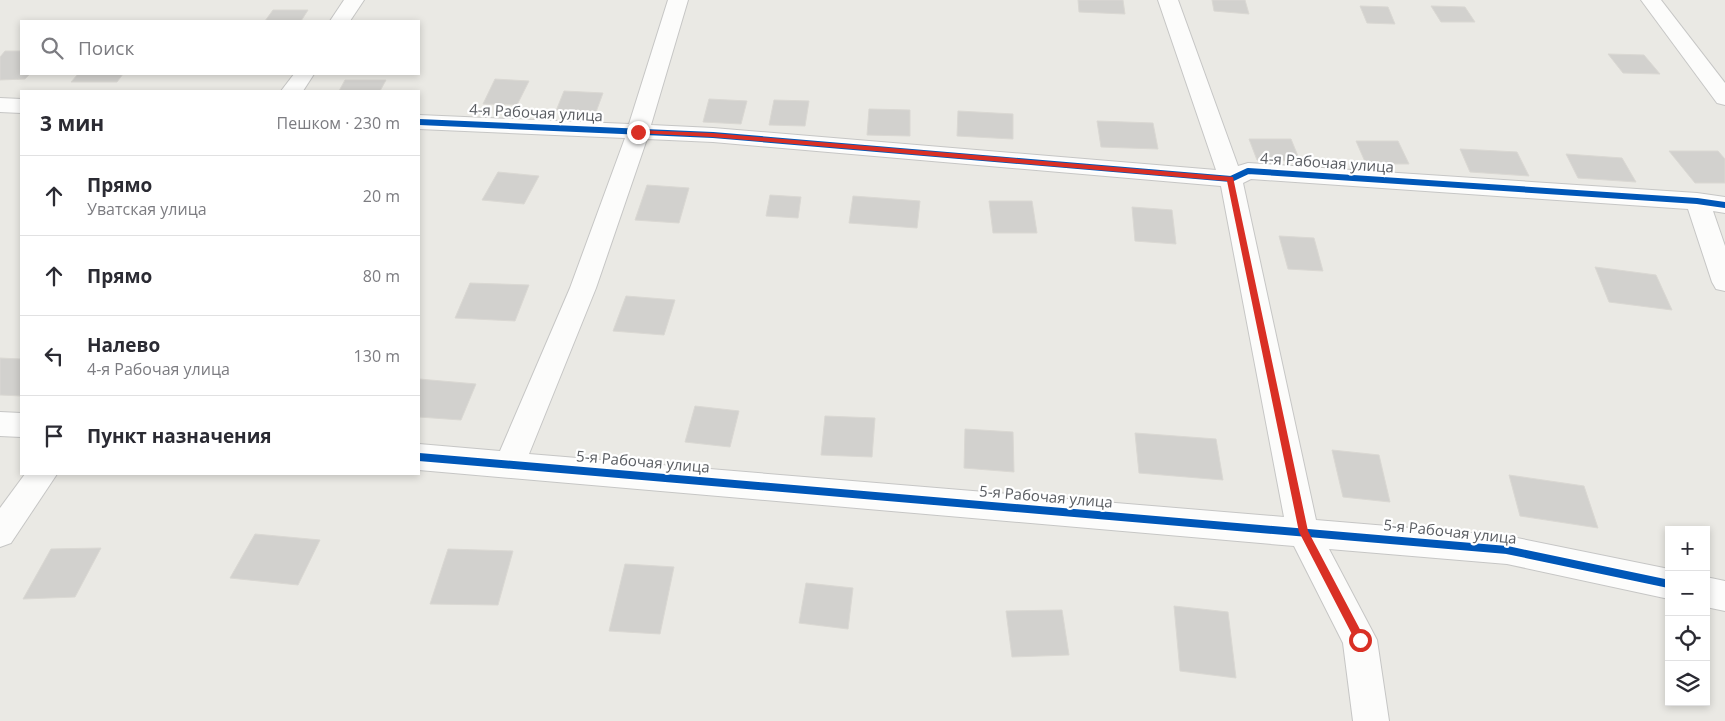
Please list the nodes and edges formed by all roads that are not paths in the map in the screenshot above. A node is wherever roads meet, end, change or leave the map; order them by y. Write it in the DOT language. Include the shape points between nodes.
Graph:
graph roads {
  1 [pos="354,0"];
  2 [pos="678,0"];
  3 [pos="1168,0"];
  4 [pos="1651,0"];
  5 [pos="341,20"];
  6 [pos="303,75"];
  7 [pos="293,90"];
  8 [pos="1725,98"];
  9 [pos="0,104"];
  10 [pos="20,106"];
  11 [pos="420,122"];
  12 [pos="638,132"];
  13 [pos="1230,179"];
  14 [pos="1697,201"];
  15 [pos="1725,206"];
  16 [pos="1725,282"];
  17 [pos="0,424"];
  18 [pos="20,425"];
  19 [pos="420,457"];
  20 [pos="509,465"];
  21 [pos="41,475"];
  22 [pos="1304,532"];
  23 [pos="0,533"];
  24 [pos="1665,583"];
  25 [pos="1710,593"];
  26 [pos="1725,596"];
  27 [pos="1371,721"];
  1 -- 5 [label="street"];
  2 -- 12 [label="street"];
  3 -- 13 [label="street"];
  4 -- 8 [label="street"];
  6 -- 7 [label="street"];
  9 -- 10 [label="street"];
  11 -- 12 [label="street, 4-я Рабочая улица"];
  12 -- 13 [label="street, 4-я Рабочая улица" via="712,135"];
  12 -- 20 [label="street" via="583,288"];
  13 -- 14 [label="street, 4-я Рабочая улица" via="1248,171"];
  13 -- 22 [label="street"];
  14 -- 15 [label="street, 4-я Рабочая улица"];
  14 -- 16 [label="street"];
  17 -- 18 [label="street"];
  19 -- 20 [label="street, 5-я Рабочая улица"];
  20 -- 22 [label="street, 5-я Рабочая улица"];
  21 -- 23 [label="street"];
  22 -- 24 [label="street, 5-я Рабочая улица" via="1507,550"];
  22 -- 27 [label="street" via="1360,640"];
  25 -- 26 [label="street"];
}
